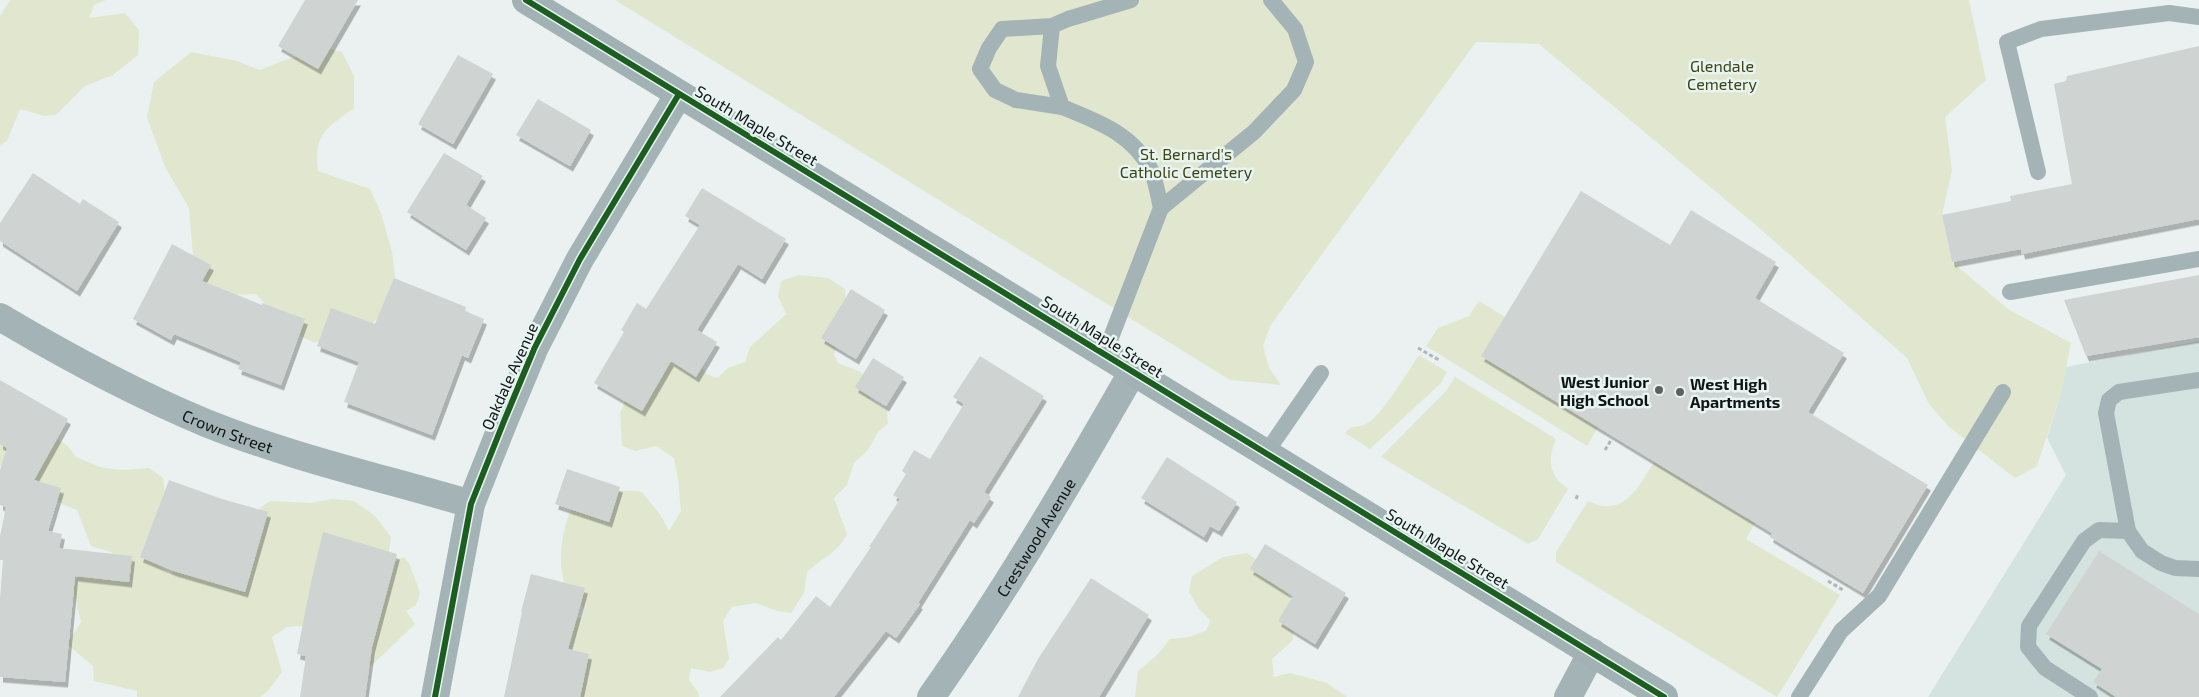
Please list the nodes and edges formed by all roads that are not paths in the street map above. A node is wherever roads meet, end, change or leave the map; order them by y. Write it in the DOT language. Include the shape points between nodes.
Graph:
graph roads {
  1 [pos="526,0"];
  2 [pos="1131,0"];
  3 [pos="1271,0"];
  4 [pos="2199,17"];
  5 [pos="1052,26"];
  6 [pos="678,94"];
  7 [pos="1062,107"];
  8 [pos="2038,172"];
  9 [pos="1161,208"];
  10 [pos="2199,259"];
  11 [pos="2010,292"];
  12 [pos="0,317"];
  13 [pos="1105,354"];
  14 [pos="1133,371"];
  15 [pos="1321,373"];
  16 [pos="2199,380"];
  17 [pos="2003,392"];
  18 [pos="1266,453"];
  19 [pos="471,504"];
  20 [pos="2128,531"];
  21 [pos="2199,569"];
  22 [pos="1592,652"];
  23 [pos="435,697"];
  24 [pos="930,697"];
  25 [pos="1568,697"];
  26 [pos="1664,697"];
  27 [pos="1799,697"];
  28 [pos="2090,697"];
  1 -- 6 [label="main road, South Maple Street"];
  2 -- 5 [label="lane"];
  3 -- 9 [label="lane" via="1295,29 1306,62 1294,90 1254,132"];
  4 -- 8 [label="lane" via="2169,13 2041,29 2007,42"];
  5 -- 7 [label="lane" via="1048,66"];
  5 -- 7 [label="lane" via="1002,29 980,69 995,90 1016,100"];
  6 -- 13 [label="main road, South Maple Street"];
  6 -- 19 [label="street, Oakdale Avenue" via="580,259 534,349"];
  7 -- 9 [label="lane" via="1107,125 1132,144 1151,171"];
  9 -- 13 [label="lane"];
  10 -- 11 [label="lane"];
  12 -- 19 [label="street, Crown Street" via="108,379 207,423"];
  13 -- 14 [label="main road, South Maple Street"];
  14 -- 18 [label="main road, South Maple Street"];
  14 -- 24 [label="street, Crestwood Avenue" via="971,639"];
  15 -- 18 [label="lane"];
  16 -- 20 [label="lane" via="2119,392 2109,400 2106,413"];
  17 -- 27 [label="lane" via="1879,596 1841,630"];
  18 -- 22 [label="main road, South Maple Street"];
  19 -- 23 [label="street, Oakdale Avenue"];
  20 -- 21 [label="lane" via="2142,551 2161,564"];
  20 -- 28 [label="lane" via="2099,530 2084,541 2029,626 2028,647 2045,668"];
  22 -- 25 [label="street"];
  22 -- 26 [label="main road, South Maple Street"];
}
